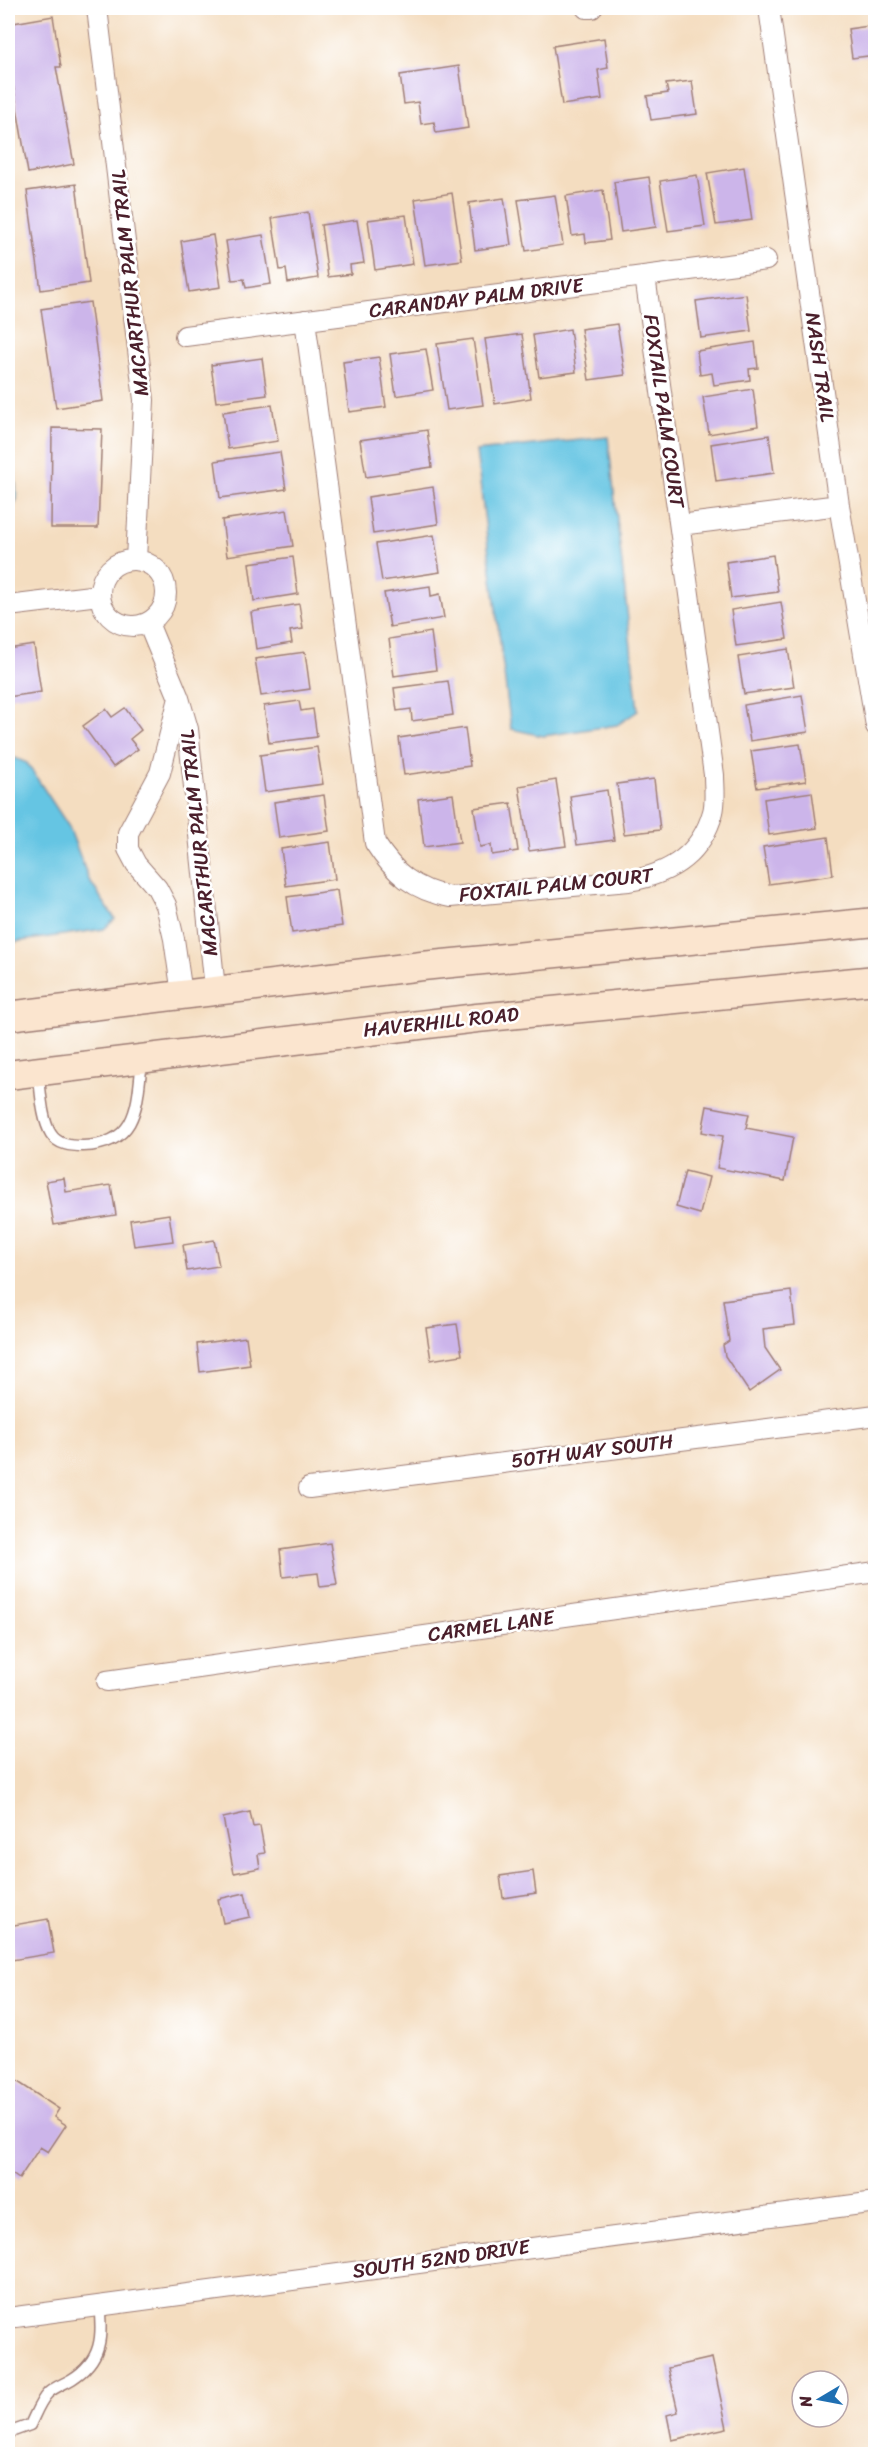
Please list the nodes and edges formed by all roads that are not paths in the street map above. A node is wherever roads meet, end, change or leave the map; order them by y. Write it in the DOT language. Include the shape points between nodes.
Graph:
graph roads {
  1 [pos="97,8"];
  2 [pos="769,8"];
  3 [pos="766,260"];
  4 [pos="645,276"];
  5 [pos="305,320"];
  6 [pos="185,336"];
  7 [pos="839,505"];
  8 [pos="680,525"];
  9 [pos="136,560"];
  10 [pos="99,595"];
  11 [pos="8,606"];
  12 [pos="148,623"];
  13 [pos="179,698"];
  14 [pos="876,726"];
  15 [pos="876,922"];
  16 [pos="876,980"];
  17 [pos="215,989"];
  18 [pos="182,994"];
  19 [pos="8,1016"];
  20 [pos="142,1057"];
  21 [pos="38,1071"];
  22 [pos="8,1075"];
  23 [pos="876,1415"];
  24 [pos="309,1488"];
  25 [pos="876,1572"];
  26 [pos="106,1681"];
  27 [pos="876,2202"];
  28 [pos="99,2305"];
  29 [pos="8,2318"];
  30 [pos="8,2433"];
  1 -- 9 [label="street, MACARTHUR PALM TRAIL" via="144,400"];
  2 -- 7 [label="street, NASH TRAIL"];
  3 -- 4 [label="street, CARANDAY PALM DRIVE"];
  4 -- 5 [label="street, CARANDAY PALM DRIVE"];
  4 -- 8 [label="street, FOXTAIL PALM COURT"];
  5 -- 6 [label="street, CARANDAY PALM DRIVE"];
  5 -- 8 [label="street, FOXTAIL PALM COURT" via="373,833 387,863 405,880 428,892 450,897 652,877 670,870 688,855 703,835 713,811 714,775"];
  7 -- 8 [label="street"];
  7 -- 14 [label="street, NASH TRAIL"];
  9 -- 10 [label="street" via="126,560 110,569"];
  9 -- 12 [label="street" via="157,571 166,593 158,616"];
  10 -- 11 [label="street"];
  10 -- 12 [label="street" via="108,616 116,623 138,627"];
  12 -- 13 [label="street, MACARTHUR PALM TRAIL"];
  13 -- 17 [label="street, MACARTHUR PALM TRAIL" via="188,729"];
  13 -- 18 [label="street, MACARTHUR PALM TRAIL" via="160,773 128,833 128,849 166,905"];
  15 -- 17 [label="street" via="569,950"];
  16 -- 20 [label="street, HAVERHILL ROAD" via="477,1017"];
  17 -- 18 [label="street"];
  18 -- 19 [label="street"];
  20 -- 21 [label="street, HAVERHILL ROAD"];
  20 -- 21 [label="lane" via="133,1122 119,1137 93,1145 69,1146 55,1140 49,1131"];
  21 -- 22 [label="street, HAVERHILL ROAD"];
  23 -- 24 [label="street, 50TH WAY SOUTH"];
  25 -- 26 [label="street, CARMEL LANE"];
  27 -- 28 [label="street, SOUTH 52ND DRIVE"];
  28 -- 29 [label="street, SOUTH 52ND DRIVE"];
  28 -- 30 [label="lane" via="102,2336 95,2355 82,2371 46,2395 30,2426"];
}
